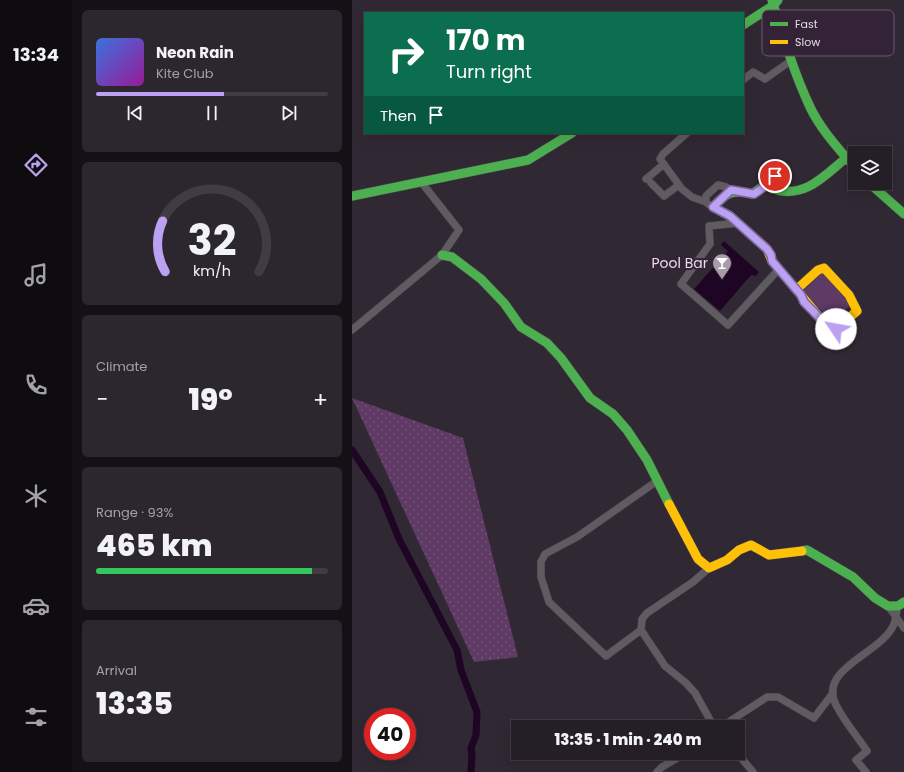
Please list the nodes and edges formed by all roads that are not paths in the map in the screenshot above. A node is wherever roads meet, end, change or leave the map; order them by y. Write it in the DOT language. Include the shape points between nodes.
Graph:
graph roads {
  1 [pos="775,2"];
  2 [pos="764,10"];
  3 [pos="762,11"];
  4 [pos="744,24"];
  5 [pos="791,56"];
  6 [pos="792,60"];
  7 [pos="744,79"];
  8 [pos="570,134"];
  9 [pos="686,134"];
  10 [pos="846,158"];
  11 [pos="664,164"];
  12 [pos="422,183"];
  13 [pos="679,185"];
  14 [pos="876,190"];
  15 [pos="352,196"];
  16 [pos="710,205"];
  17 [pos="904,214"];
  18 [pos="738,223"];
  19 [pos="442,255"];
  20 [pos="779,269"];
  21 [pos="797,290"];
  22 [pos="352,330"];
  23 [pos="657,481"];
  24 [pos="709,568"];
  25 [pos="901,604"];
  26 [pos="888,606"];
  27 [pos="895,618"];
  28 [pos="904,628"];
  29 [pos="641,630"];
  30 [pos="833,693"];
  31 [pos="710,720"];
  32 [pos="731,720"];
  33 [pos="674,760"];
  34 [pos="744,760"];
  35 [pos="657,772"];
  36 [pos="753,772"];
  37 [pos="866,772"];
  1 -- 2 [label="street"];
  3 -- 4 [label="street"];
  5 -- 6 [label="street"];
  6 -- 7 [label="street" via="765,79 753,72"];
  6 -- 10 [label="street" via="810,107 828,136"];
  8 -- 12 [label="street" via="528,160"];
  9 -- 11 [label="street" via="660,157"];
  10 -- 16 [label="street" via="808,189 787,193 771,189 767,185 752,194 731,190"];
  11 -- 13 [label="street"];
  11 -- 13 [label="street" via="648,181 664,196"];
  12 -- 15 [label="street"];
  12 -- 19 [label="street" via="459,230"];
  13 -- 16 [label="street" via="692,197"];
  14 -- 17 [label="street"];
  16 -- 18 [label="street"];
  18 -- 20 [label="street" via="769,251 772,261"];
  18 -- 20 [label="street" via="709,226 710,244 681,284 728,325"];
  19 -- 22 [label="street"];
  19 -- 23 [label="street" via="452,257 475,274 504,303 521,327 547,343 587,395 613,414 627,430 647,460"];
  20 -- 21 [label="street"];
  21 -- 21 [label="street" via="818,270 824,268 858,308 833,329 814,312"];
  23 -- 24 [label="street" via="698,559"];
  23 -- 29 [label="street" via="577,536 545,554 541,562 541,577 550,602 606,656"];
  24 -- 26 [label="street" via="751,545 769,555 807,550 854,577 875,598"];
  24 -- 29 [label="street" via="647,613 642,619"];
  25 -- 26 [label="street"];
  25 -- 27 [label="street"];
  26 -- 27 [label="street"];
  27 -- 28 [label="street"];
  27 -- 30 [label="street" via="894,625 878,644 842,671 833,682"];
  29 -- 31 [label="street" via="666,666 695,693"];
  30 -- 32 [label="street" via="814,718 778,697 767,696"];
  30 -- 37 [label="street" via="836,704 867,751 856,760"];
  33 -- 35 [label="street"];
  34 -- 36 [label="street"];
}
